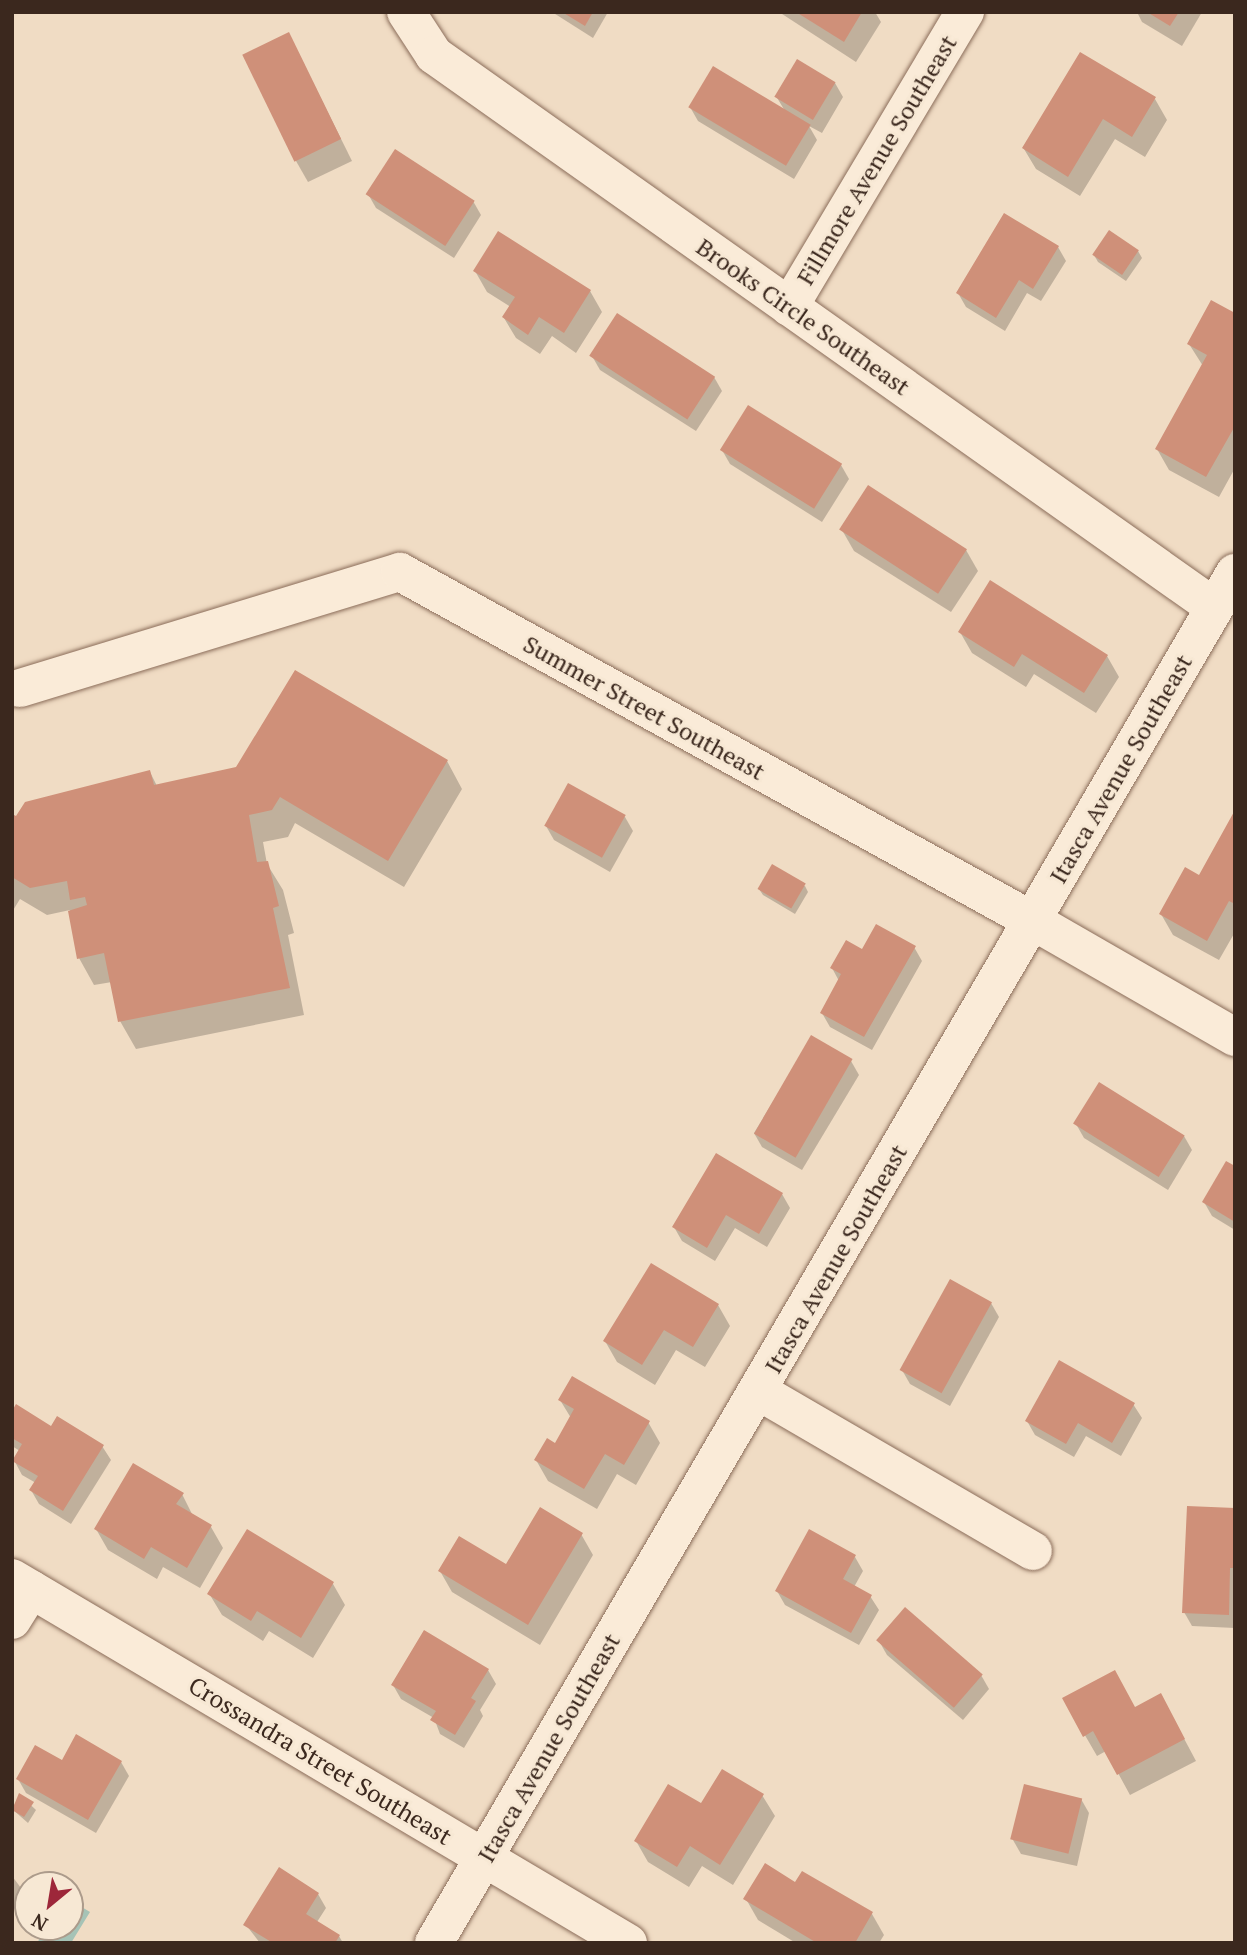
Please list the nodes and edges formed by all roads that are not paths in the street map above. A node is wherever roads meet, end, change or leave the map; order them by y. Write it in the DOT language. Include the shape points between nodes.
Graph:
graph roads {
  1 [pos="406,12"];
  2 [pos="965,12"];
  3 [pos="789,307"];
  4 [pos="1235,573"];
  5 [pos="1214,607"];
  6 [pos="20,688"];
  7 [pos="1033,921"];
  8 [pos="1235,1037"];
  9 [pos="758,1391"];
  10 [pos="1033,1550"];
  11 [pos="18,1596"];
  12 [pos="484,1858"];
  13 [pos="434,1943"];
  14 [pos="628,1943"];
  1 -- 3 [label="street, Brooks Circle Southeast" via="434,55"];
  2 -- 3 [label="street, Fillmore Avenue Southeast"];
  3 -- 5 [label="street, Brooks Circle Southeast"];
  4 -- 5 [label="street, Itasca Avenue Southeast"];
  5 -- 7 [label="street, Itasca Avenue Southeast"];
  6 -- 7 [label="street, Summer Street Southeast" via="400,572"];
  7 -- 8 [label="street, Summer Street Southeast"];
  7 -- 9 [label="street, Itasca Avenue Southeast"];
  9 -- 10 [label="street"];
  9 -- 12 [label="street, Itasca Avenue Southeast"];
  11 -- 12 [label="street, Crossandra Street Southeast"];
  12 -- 13 [label="street, Itasca Avenue Southeast"];
  12 -- 14 [label="street, Crossandra Street Southeast"];
}
